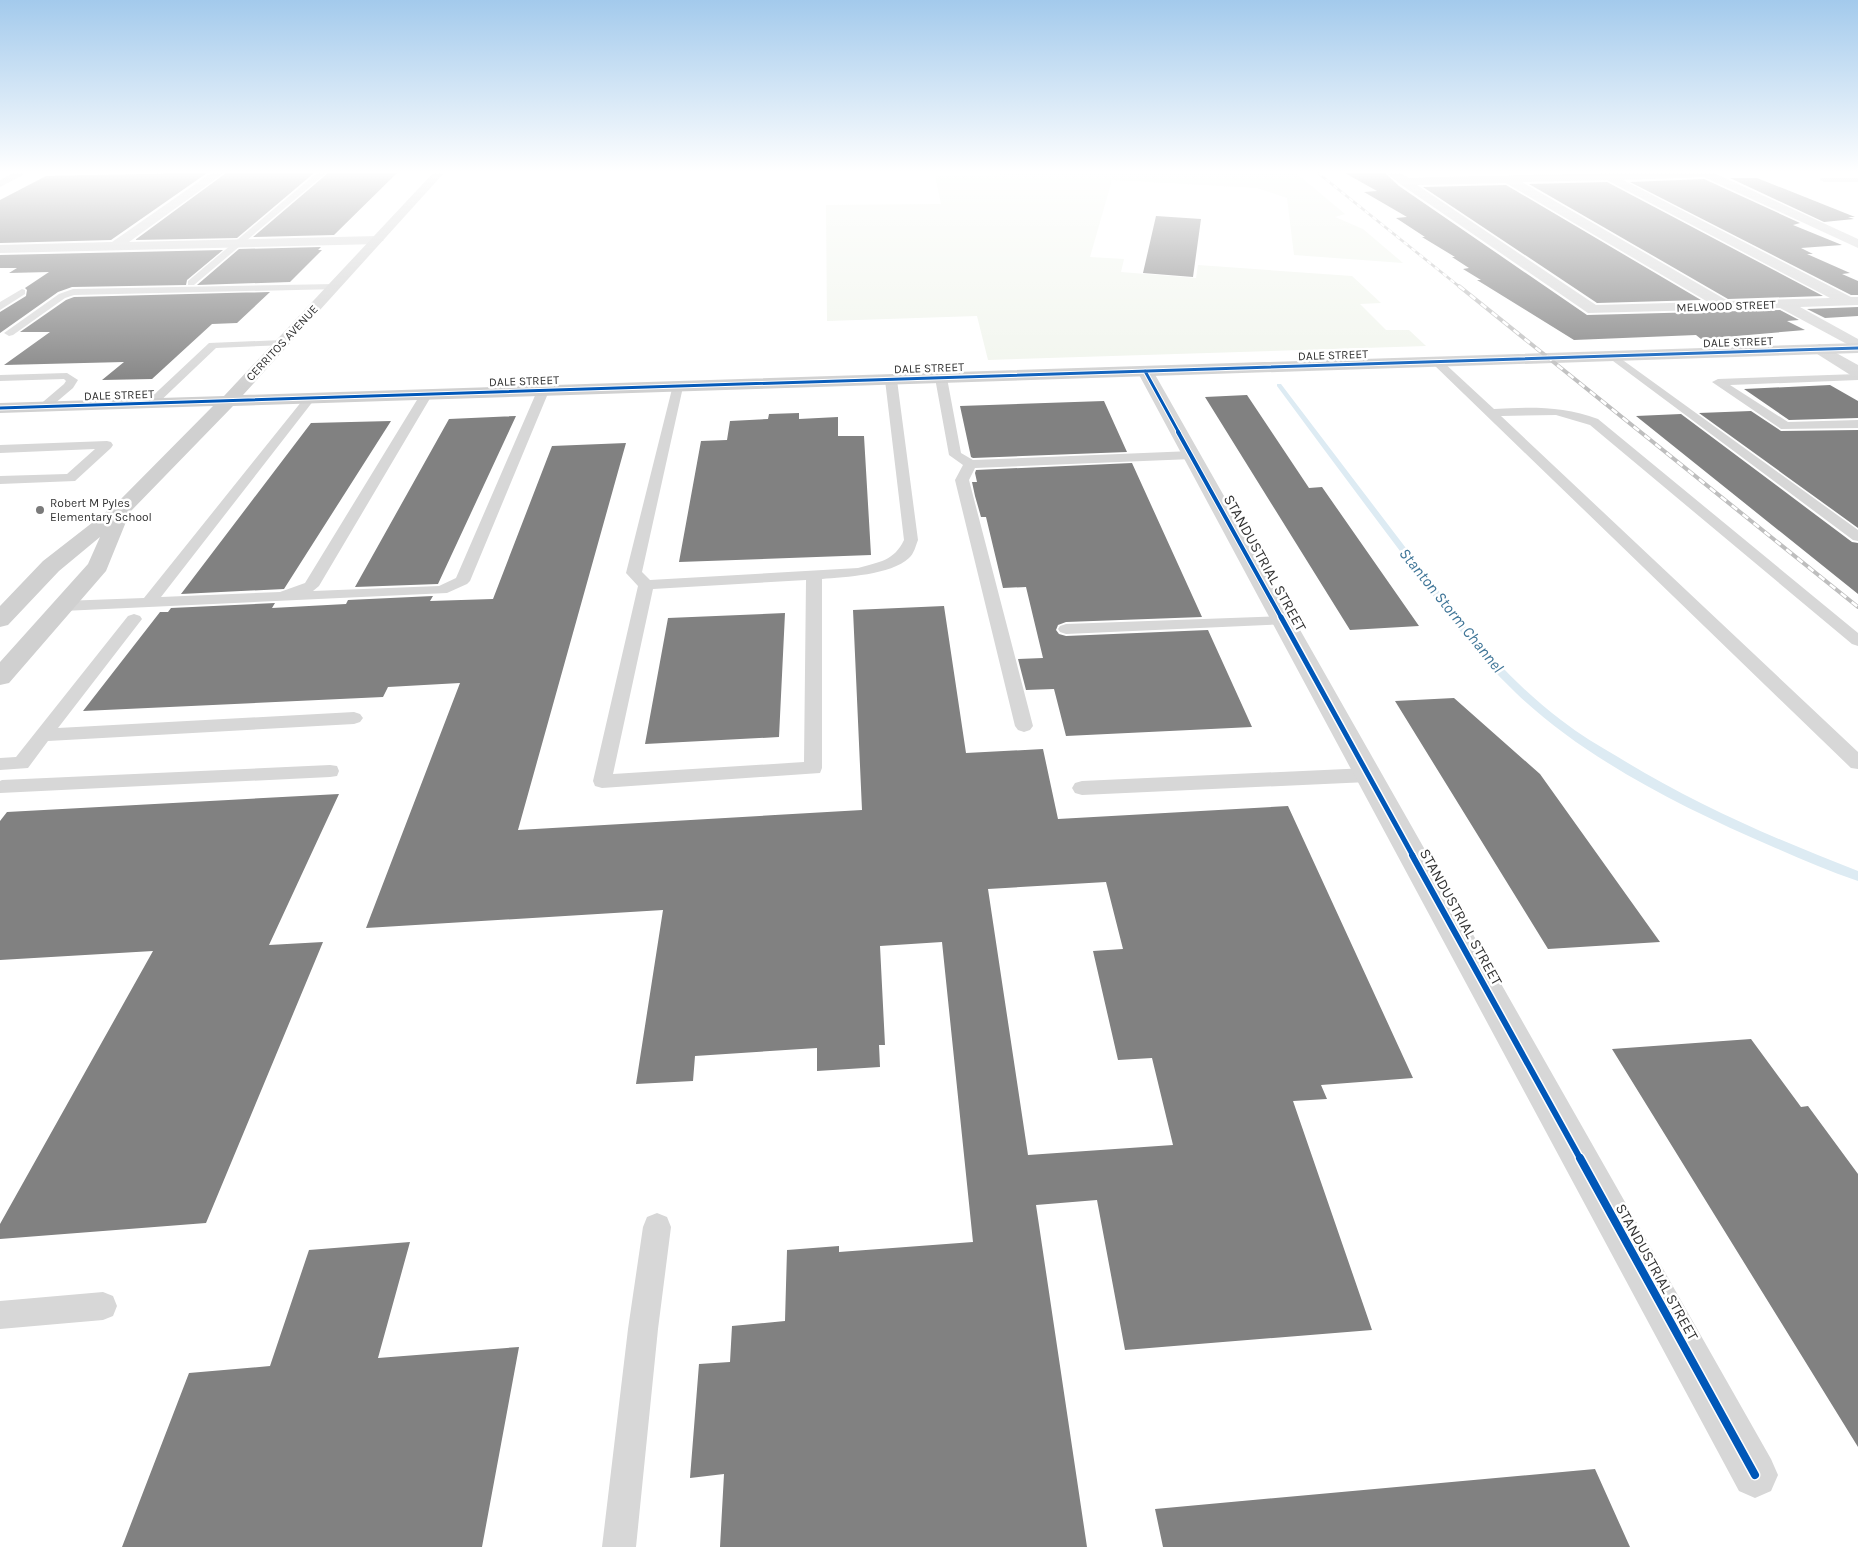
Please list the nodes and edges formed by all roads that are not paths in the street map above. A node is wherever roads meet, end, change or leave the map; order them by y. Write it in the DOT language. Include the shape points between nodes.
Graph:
graph roads {
  1 [pos="148,245"];
  2 [pos="236,245"];
  3 [pos="373,245"];
  4 [pos="1497,245"];
  5 [pos="1621,245"];
  6 [pos="1743,245"];
  7 [pos="115,246"];
  8 [pos="0,249"];
  9 [pos="191,283"];
  10 [pos="335,286"];
  11 [pos="22,292"];
  12 [pos="1854,301"];
  13 [pos="1783,304"];
  14 [pos="1724,306"];
  15 [pos="0,307"];
  16 [pos="9,333"];
  17 [pos="282,343"];
  18 [pos="1858,347"];
  19 [pos="1820,350"];
  20 [pos="1613,356"];
  21 [pos="1438,362"];
  22 [pos="1145,371"];
  23 [pos="1858,372"];
  24 [pos="1858,377"];
  25 [pos="0,378"];
  26 [pos="941,378"];
  27 [pos="891,380"];
  28 [pos="677,387"];
  29 [pos="543,391"];
  30 [pos="426,395"];
  31 [pos="310,398"];
  32 [pos="228,401"];
  33 [pos="150,404"];
  34 [pos="43,407"];
  35 [pos="0,408"];
  36 [pos="1491,413"];
  37 [pos="1858,424"];
  38 [pos="0,449"];
  39 [pos="1192,455"];
  40 [pos="970,464"];
  41 [pos="0,480"];
  42 [pos="122,509"];
  43 [pos="1858,537"];
  44 [pos="814,576"];
  45 [pos="646,585"];
  46 [pos="282,597"];
  47 [pos="149,602"];
  48 [pos="63,606"];
  49 [pos="134,619"];
  50 [pos="0,620"];
  51 [pos="1283,621"];
  52 [pos="1066,629"];
  53 [pos="1858,641"];
  54 [pos="0,677"];
  55 [pos="354,718"];
  56 [pos="1024,726"];
  57 [pos="43,735"];
  58 [pos="21,763"];
  59 [pos="1858,763"];
  60 [pos="0,764"];
  61 [pos="330,771"];
  62 [pos="1368,775"];
  63 [pos="1,788"];
  64 [pos="1082,788"];
  65 [pos="657,1227"];
  66 [pos="103,1306"];
  67 [pos="0,1315"];
  68 [pos="1755,1475"];
  69 [pos="619,1547"];
  1 -- 7 [label="street"];
  2 -- 9 [label="lane"];
  3 -- 10 [label="street, CERRITOS AVENUE"];
  4 -- 14 [label="street, MELWOOD STREET" via="1593,310"];
  5 -- 14 [label="street"];
  6 -- 12 [label="street"];
  7 -- 8 [label="street"];
  10 -- 16 [label="lane" via="73,292 62,296"];
  10 -- 17 [label="street, CERRITOS AVENUE"];
  11 -- 15 [label="lane"];
  12 -- 13 [label="street, MELWOOD STREET"];
  13 -- 14 [label="street, MELWOOD STREET"];
  13 -- 18 [label="street"];
  17 -- 32 [label="street, CERRITOS AVENUE"];
  17 -- 33 [label="lane" via="213,345"];
  18 -- 19 [label="street, DALE STREET"];
  19 -- 20 [label="street, DALE STREET"];
  19 -- 23 [label="street"];
  20 -- 21 [label="street, DALE STREET"];
  20 -- 43 [label="lane"];
  21 -- 22 [label="street, DALE STREET"];
  21 -- 36 [label="lane"];
  22 -- 26 [label="street, DALE STREET"];
  22 -- 39 [label="street, STANDUSTRIAL STREET"];
  24 -- 37 [label="lane" via="1718,382 1785,426"];
  25 -- 34 [label="lane" via="67,376 72,380 70,386"];
  26 -- 27 [label="street, DALE STREET"];
  26 -- 40 [label="lane" via="956,456"];
  27 -- 28 [label="street, DALE STREET"];
  27 -- 44 [label="lane" via="911,540 904,555 887,564 859,572"];
  28 -- 29 [label="street, DALE STREET"];
  28 -- 45 [label="lane" via="634,573"];
  29 -- 30 [label="street, DALE STREET"];
  29 -- 46 [label="lane" via="462,581 442,590"];
  30 -- 31 [label="street, DALE STREET"];
  30 -- 46 [label="lane" via="311,586"];
  31 -- 32 [label="street, DALE STREET"];
  31 -- 47 [label="lane"];
  32 -- 33 [label="street, DALE STREET"];
  32 -- 42 [label="street, CERRITOS AVENUE"];
  33 -- 34 [label="street, DALE STREET"];
  34 -- 35 [label="street, DALE STREET"];
  36 -- 53 [label="lane" via="1550,410 1567,412 1594,422"];
  36 -- 59 [label="lane"];
  38 -- 41 [label="lane" via="107,444 70,478"];
  39 -- 40 [label="lane"];
  39 -- 51 [label="street, STANDUSTRIAL STREET"];
  40 -- 56 [label="lane" via="962,480"];
  42 -- 48 [label="street, CERRITOS AVENUE" via="98,566"];
  42 -- 50 [label="street, CERRITOS AVENUE" via="51,566"];
  44 -- 45 [label="lane"];
  44 -- 45 [label="lane" via="813,768 602,781"];
  46 -- 47 [label="lane"];
  47 -- 48 [label="lane"];
  48 -- 54 [label="street, CERRITOS AVENUE"];
  49 -- 57 [label="lane"];
  51 -- 52 [label="lane"];
  51 -- 62 [label="street, STANDUSTRIAL STREET"];
  55 -- 57 [label="lane"];
  57 -- 58 [label="lane"];
  58 -- 60 [label="lane"];
  58 -- 63 [label="lane"];
  61 -- 63 [label="lane"];
  62 -- 64 [label="lane"];
  62 -- 68 [label="street, STANDUSTRIAL STREET"];
  65 -- 69 [label="lane" via="642,1329"];
  66 -- 67 [label="lane"];
}
